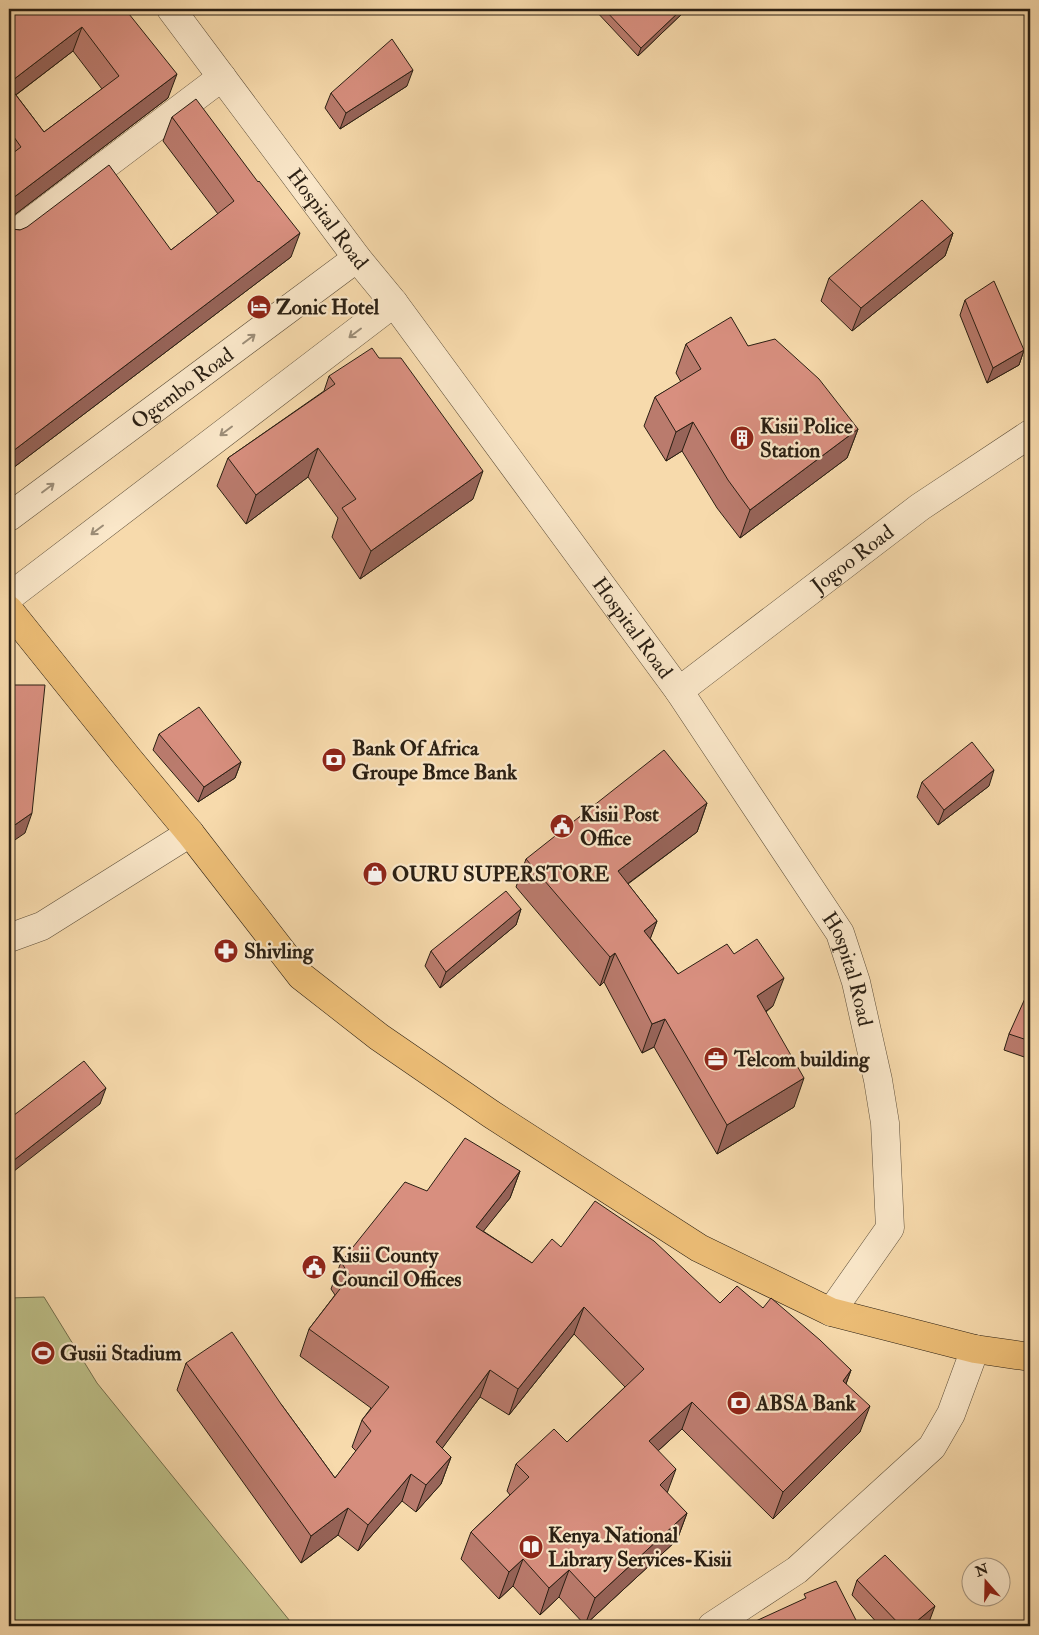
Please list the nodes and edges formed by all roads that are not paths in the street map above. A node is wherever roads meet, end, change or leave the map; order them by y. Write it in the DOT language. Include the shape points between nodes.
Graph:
graph roads {
  1 [pos="171,9"];
  2 [pos="222,77"];
  3 [pos="9,238"];
  4 [pos="357,258"];
  5 [pos="394,303"];
  6 [pos="1030,434"];
  7 [pos="9,517"];
  8 [pos="9,597"];
  9 [pos="9,610"];
  10 [pos="679,691"];
  11 [pos="190,833"];
  12 [pos="9,938"];
  13 [pos="831,1312"];
  14 [pos="975,1349"];
  15 [pos="1030,1357"];
  16 [pos="712,1626"];
  1 -- 2 [label="street, Hospital Road"];
  2 -- 3 [label="street"];
  2 -- 4 [label="street, Hospital Road"];
  4 -- 5 [label="street, Hospital Road"];
  7 -- 4 [label="street, Ogembo Road, one-way"];
  5 -- 8 [label="street, one-way"];
  5 -- 10 [label="street, Hospital Road"];
  6 -- 10 [label="street, Jogoo Road" via="920,507"];
  9 -- 11 [label="highway"];
  10 -- 13 [label="street, Hospital Road" via="840,933 856,982 885,1123 890,1228"];
  11 -- 12 [label="street" via="42,926"];
  11 -- 13 [label="highway" via="301,976 378,1037 699,1248"];
  13 -- 14 [label="highway"];
  14 -- 15 [label="highway"];
  14 -- 16 [label="street" via="951,1414 932,1447 797,1570"];
}
